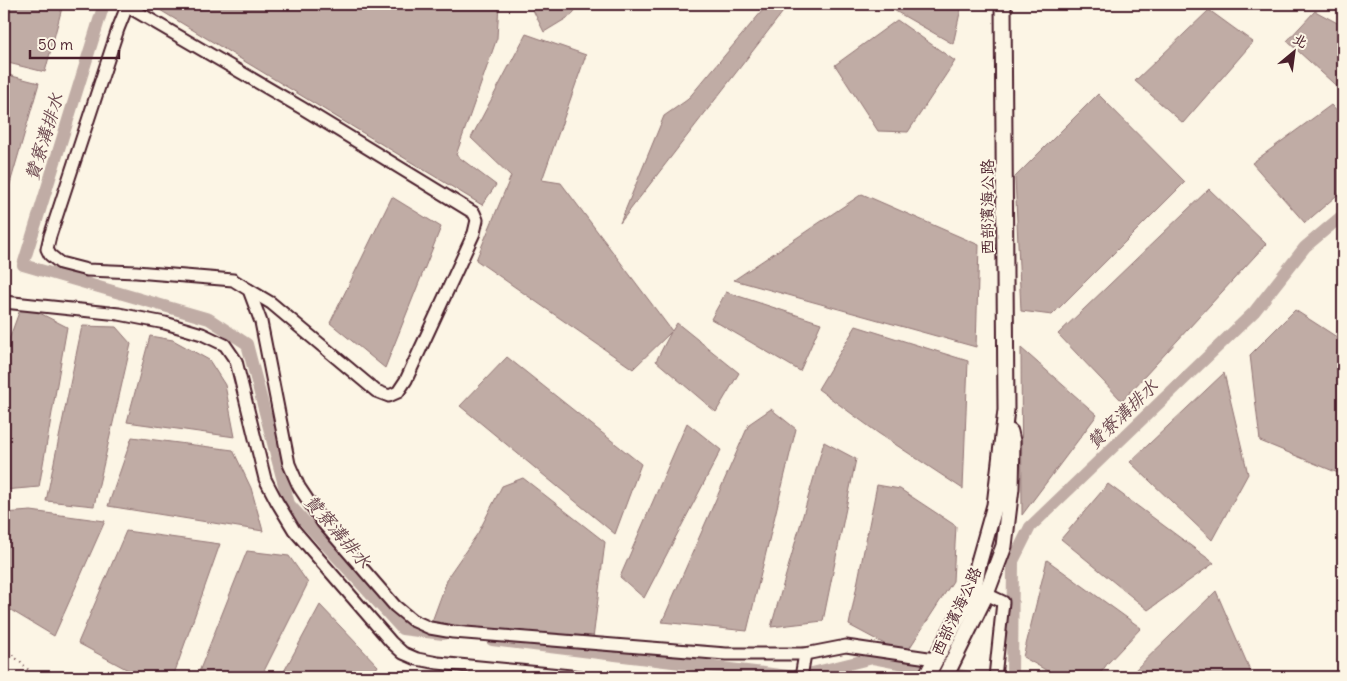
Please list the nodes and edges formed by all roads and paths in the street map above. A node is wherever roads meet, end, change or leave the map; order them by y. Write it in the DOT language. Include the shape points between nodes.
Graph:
graph roads {
  1 [pos="1003,4"];
  2 [pos="127,5"];
  3 [pos="249,290"];
  4 [pos="4,302"];
  5 [pos="980,591"];
  6 [pos="4,650"];
  7 [pos="806,654"];
  8 [pos="935,659"];
  9 [pos="802,672"];
  10 [pos="996,672"];
  11 [pos="35,677"];
  12 [pos="581,677"];
  13 [pos="926,677"];
  14 [pos="945,677"];
  1 -- 5 [label="main road, 西部濱海公路" via="1006,410 994,505 978,565"];
  2 -- 3 [label="street" via="47,249 60,263 87,270 233,280"];
  2 -- 3 [label="street" via="466,208 474,213 477,220 474,233 406,380 398,392 389,396 376,391 271,303"];
  3 -- 7 [label="street" via="261,322 289,464 299,487 323,523 395,606 412,620 430,628 453,632 726,654"];
  4 -- 12 [label="street" via="119,314 165,323 225,345 236,361 265,479 277,502 294,530 391,642 417,659 438,663"];
  5 -- 8 [label="main road, 西部濱海公路"];
  5 -- 10 [label="street" via="1003,602"];
  5 -- 14 [label="main road, 西部濱海公路"];
  6 -- 11 [label="path"];
  7 -- 8 [label="street" via="846,646"];
  7 -- 9 [label="street"];
  8 -- 13 [label="main road, 西部濱海公路"];
}
